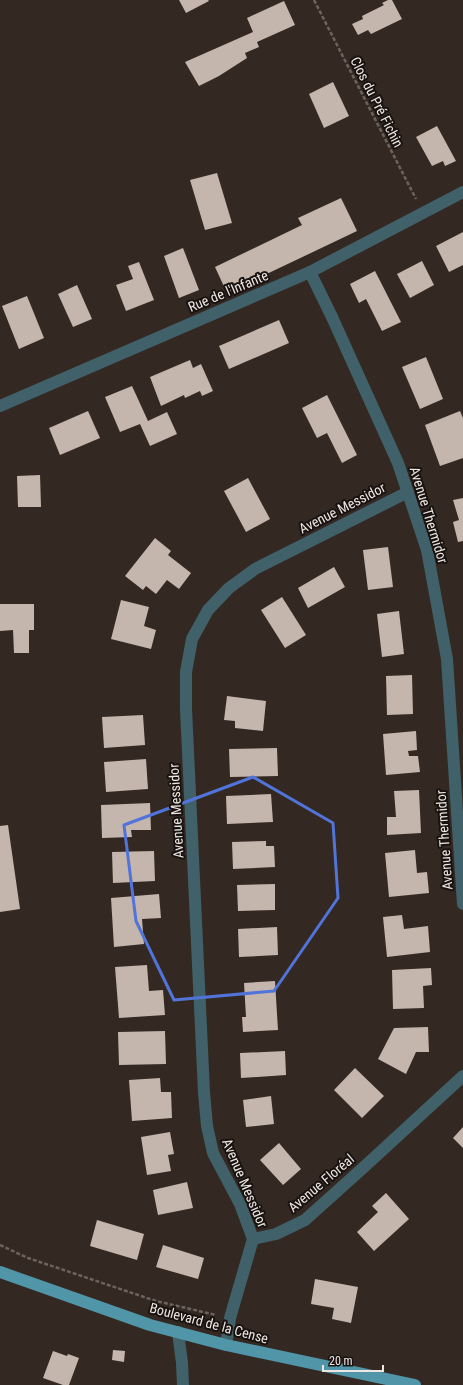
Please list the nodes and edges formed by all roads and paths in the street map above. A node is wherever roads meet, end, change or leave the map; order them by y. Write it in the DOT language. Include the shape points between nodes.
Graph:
graph roads {
  1 [pos="314,0"];
  2 [pos="463,192"];
  3 [pos="423,213"];
  4 [pos="310,272"];
  5 [pos="0,406"];
  6 [pos="408,492"];
  7 [pos="463,904"];
  8 [pos="463,1076"];
  9 [pos="253,1239"];
  10 [pos="0,1245"];
  11 [pos="0,1272"];
  12 [pos="230,1318"];
  13 [pos="178,1332"];
  14 [pos="226,1346"];
  15 [pos="183,1385"];
  16 [pos="415,1385"];
  1 -- 3 [label="path, Clos du Pré Fichin"];
  2 -- 3 [label="street, Rue de l'Infante"];
  3 -- 4 [label="street, Rue de l'Infante"];
  4 -- 5 [label="street, Rue de l'Infante"];
  4 -- 6 [label="street, Avenue Thermidor" via="398,463"];
  6 -- 7 [label="street, Avenue Thermidor" via="427,550 447,659"];
  6 -- 9 [label="street, Avenue Messidor" via="255,569 229,588 208,610 192,638 186,672 186,710 207,1126 213,1153 240,1204"];
  8 -- 9 [label="street, Avenue Floréal" via="306,1220 276,1234"];
  9 -- 12 [label="street"];
  10 -- 12 [label="path" via="28,1258 156,1300"];
  11 -- 13 [label="main road, Boulevard de la Cense" via="150,1325"];
  12 -- 14 [label="street"];
  13 -- 14 [label="main road, Boulevard de la Cense"];
  13 -- 15 [label="street"];
  14 -- 16 [label="main road, Boulevard de la Cense"];
}
